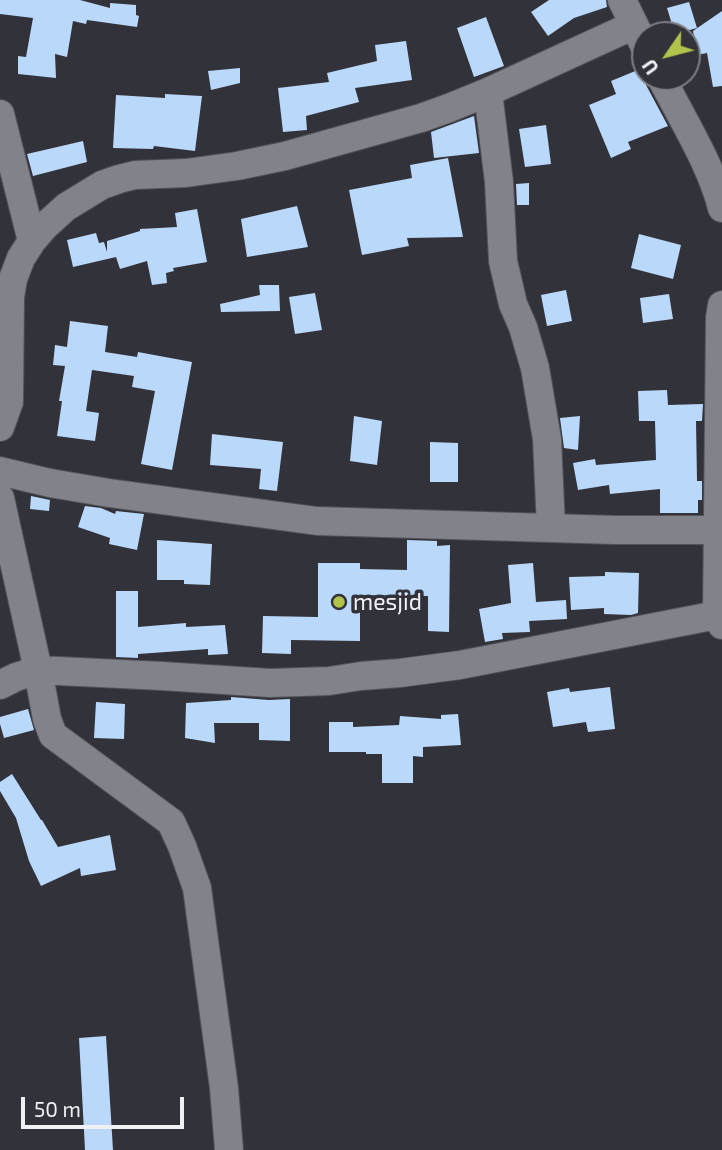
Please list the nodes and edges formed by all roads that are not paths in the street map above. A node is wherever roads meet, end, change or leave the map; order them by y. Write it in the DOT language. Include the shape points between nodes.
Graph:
graph roads {
  1 [pos="622,0"];
  2 [pos="632,21"];
  3 [pos="631,39"];
  4 [pos="667,91"];
  5 [pos="488,92"];
  6 [pos="0,114"];
  7 [pos="722,208"];
  8 [pos="32,241"];
  9 [pos="722,305"];
  10 [pos="0,427"];
  11 [pos="0,471"];
  12 [pos="0,498"];
  13 [pos="551,527"];
  14 [pos="719,530"];
  15 [pos="719,620"];
  16 [pos="38,670"];
  17 [pos="0,685"];
  18 [pos="229,1150"];
  1 -- 2 [label="street"];
  3 -- 5 [label="street"];
  4 -- 7 [label="street" via="704,160"];
  5 -- 8 [label="street" via="421,118 285,156 211,170 119,179 66,207"];
  5 -- 13 [label="street" via="503,261 535,368 547,439"];
  6 -- 8 [label="street"];
  8 -- 10 [label="street" via="13,279 9,402"];
  9 -- 14 [label="street"];
  11 -- 13 [label="street" via="109,493 317,521"];
  12 -- 16 [label="street"];
  13 -- 14 [label="street"];
  14 -- 15 [label="street"];
  15 -- 16 [label="street" via="460,665 329,681 270,683"];
  16 -- 17 [label="street"];
  16 -- 18 [label="street" via="53,735 171,822 182,846 197,888"];
}
